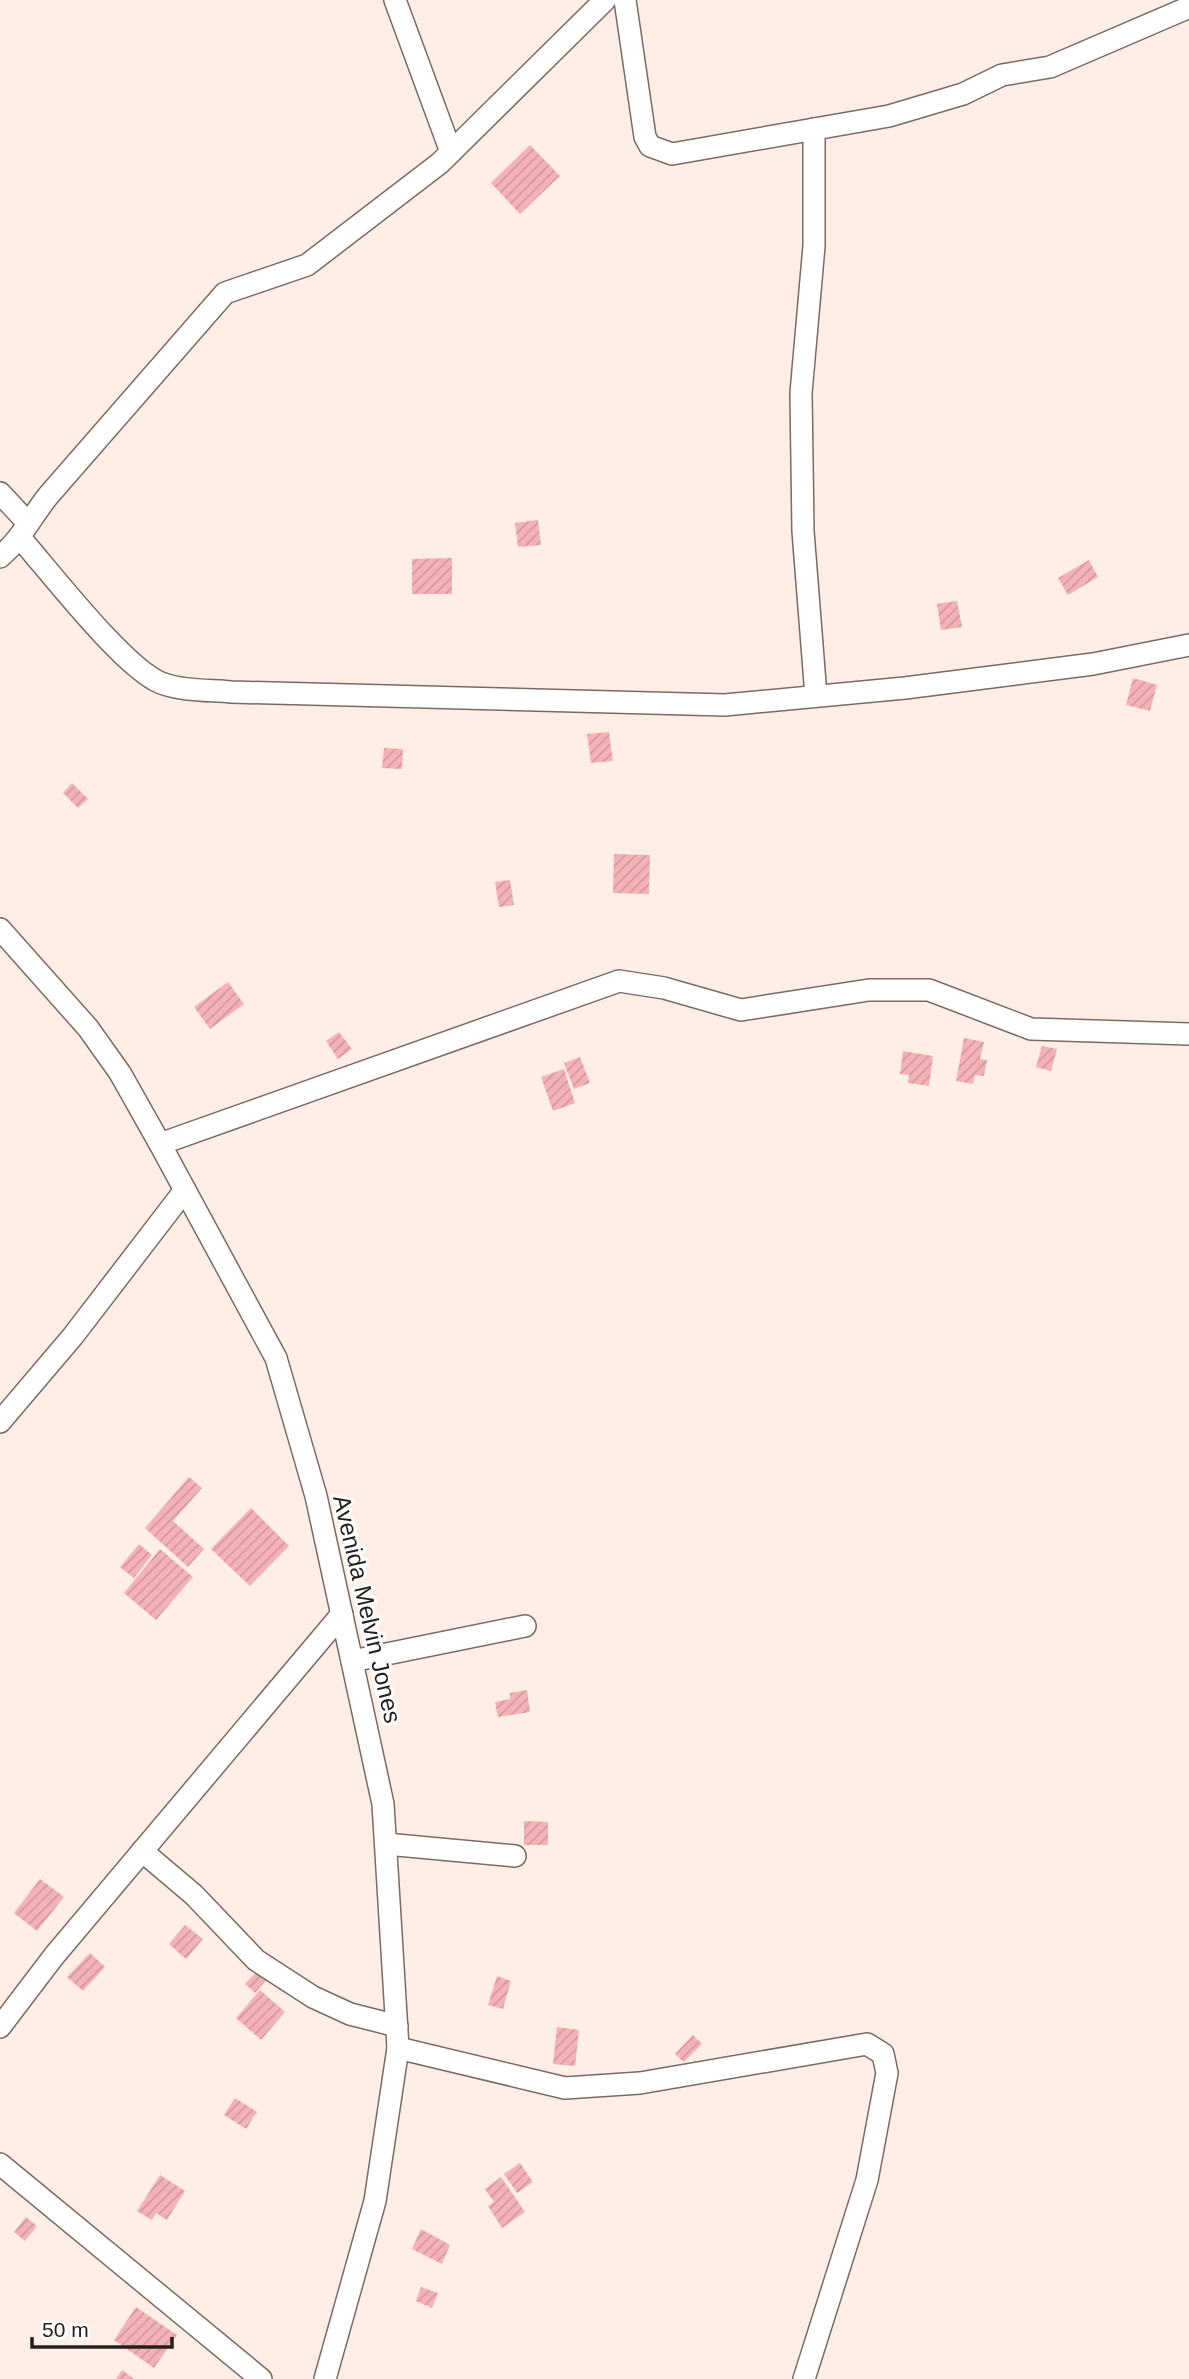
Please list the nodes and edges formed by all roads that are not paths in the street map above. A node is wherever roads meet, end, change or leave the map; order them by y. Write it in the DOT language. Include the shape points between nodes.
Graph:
graph roads {
  1 [pos="395,0"];
  2 [pos="605,0"];
  3 [pos="625,0"];
  4 [pos="1183,7"];
  5 [pos="814,129"];
  6 [pos="451,152"];
  7 [pos="0,493"];
  8 [pos="24,531"];
  9 [pos="0,557"];
  10 [pos="1189,645"];
  11 [pos="816,696"];
  12 [pos="0,929"];
  13 [pos="1189,1034"];
  14 [pos="160,1144"];
  15 [pos="185,1190"];
  16 [pos="0,1422"];
  17 [pos="342,1614"];
  18 [pos="525,1626"];
  19 [pos="352,1661"];
  20 [pos="386,1844"];
  21 [pos="142,1851"];
  22 [pos="514,1856"];
  23 [pos="397,2026"];
  24 [pos="0,2028"];
  25 [pos="398,2048"];
  26 [pos="0,2164"];
  27 [pos="261,2379"];
  28 [pos="325,2379"];
  29 [pos="804,2379"];
  1 -- 6 [label="street"];
  2 -- 6 [label="street"];
  3 -- 5 [label="street" via="650,146 672,154"];
  4 -- 5 [label="street" via="1050,67 1002,75 962,94 889,116"];
  5 -- 11 [label="street" via="814,246 802,393 803,531"];
  6 -- 8 [label="street" via="307,265 225,293"];
  7 -- 8 [label="street"];
  8 -- 9 [label="street"];
  8 -- 11 [label="street" via="134,664 175,687 725,705"];
  10 -- 11 [label="street" via="1093,664"];
  12 -- 14 [label="street, Avenida Melvin Jones" via="88,1028"];
  13 -- 14 [label="street" via="1031,1029 929,990 869,990 741,1010 620,981"];
  14 -- 15 [label="street, Avenida Melvin Jones"];
  15 -- 16 [label="street"];
  15 -- 17 [label="street, Avenida Melvin Jones" via="276,1358 316,1496"];
  17 -- 19 [label="street, Avenida Melvin Jones"];
  17 -- 21 [label="street"];
  18 -- 19 [label="street"];
  19 -- 20 [label="street, Avenida Melvin Jones" via="383,1804"];
  20 -- 22 [label="street"];
  20 -- 23 [label="street, Avenida Melvin Jones"];
  21 -- 23 [label="street" via="194,1895 256,1960 338,2009"];
  21 -- 24 [label="street"];
  23 -- 25 [label="street, Avenida Melvin Jones"];
  25 -- 28 [label="street, Avenida Melvin Jones" via="375,2201"];
  25 -- 29 [label="street" via="565,2088 640,2083 867,2044 876,2047 883,2054 887,2073 867,2180"];
  26 -- 27 [label="street"];
}
